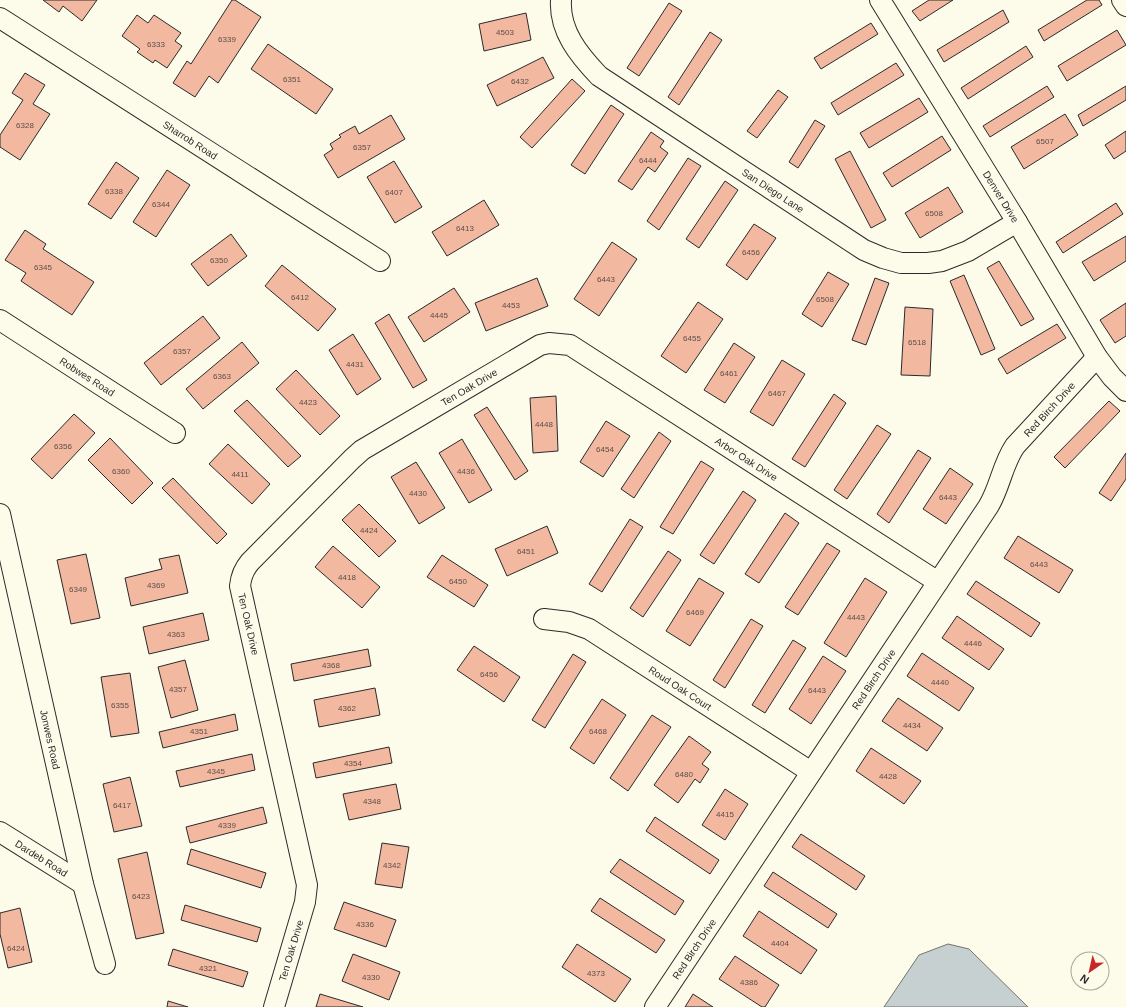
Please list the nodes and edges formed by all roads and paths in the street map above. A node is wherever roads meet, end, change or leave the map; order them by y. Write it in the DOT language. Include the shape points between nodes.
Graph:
graph roads {
  1 [pos="560,0"];
  2 [pos="880,0"];
  3 [pos="1122,0"];
  4 [pos="1126,6"];
  5 [pos="0,18"];
  6 [pos="1017,222"];
  7 [pos="380,261"];
  8 [pos="0,320"];
  9 [pos="552,343"];
  10 [pos="1097,357"];
  11 [pos="1126,391"];
  12 [pos="175,433"];
  13 [pos="0,514"];
  14 [pos="938,582"];
  15 [pos="544,619"];
  16 [pos="811,772"];
  17 [pos="0,832"];
  18 [pos="83,884"];
  19 [pos="105,964"];
  20 [pos="274,1007"];
  21 [pos="655,1007"];
  1 -- 6 [label="street, San Diego Lane" via="563,21 574,46 599,76 864,250 900,263 942,261 968,250"];
  2 -- 6 [label="street, Denver Drive"];
  3 -- 4 [label="street"];
  5 -- 7 [label="street, Sharrob Road"];
  6 -- 10 [label="street, Denver Drive"];
  8 -- 12 [label="street, Robwes Road"];
  9 -- 14 [label="street, Arbor Oak Drive" via="570,345"];
  9 -- 20 [label="street, Ten Oak Drive" via="540,345 362,450 244,570 240,586 308,885"];
  10 -- 11 [label="street, Denver Drive"];
  10 -- 14 [label="street, Red Birch Drive" via="1015,446 991,502"];
  13 -- 18 [label="street, Jonwes Road"];
  14 -- 16 [label="street, Red Birch Drive"];
  15 -- 16 [label="street, Roud Oak Court" via="569,622 589,629"];
  16 -- 21 [label="street, Red Birch Drive"];
  17 -- 18 [label="street, Dardeb Road"];
  18 -- 19 [label="street, Jonwes Road"];
}
